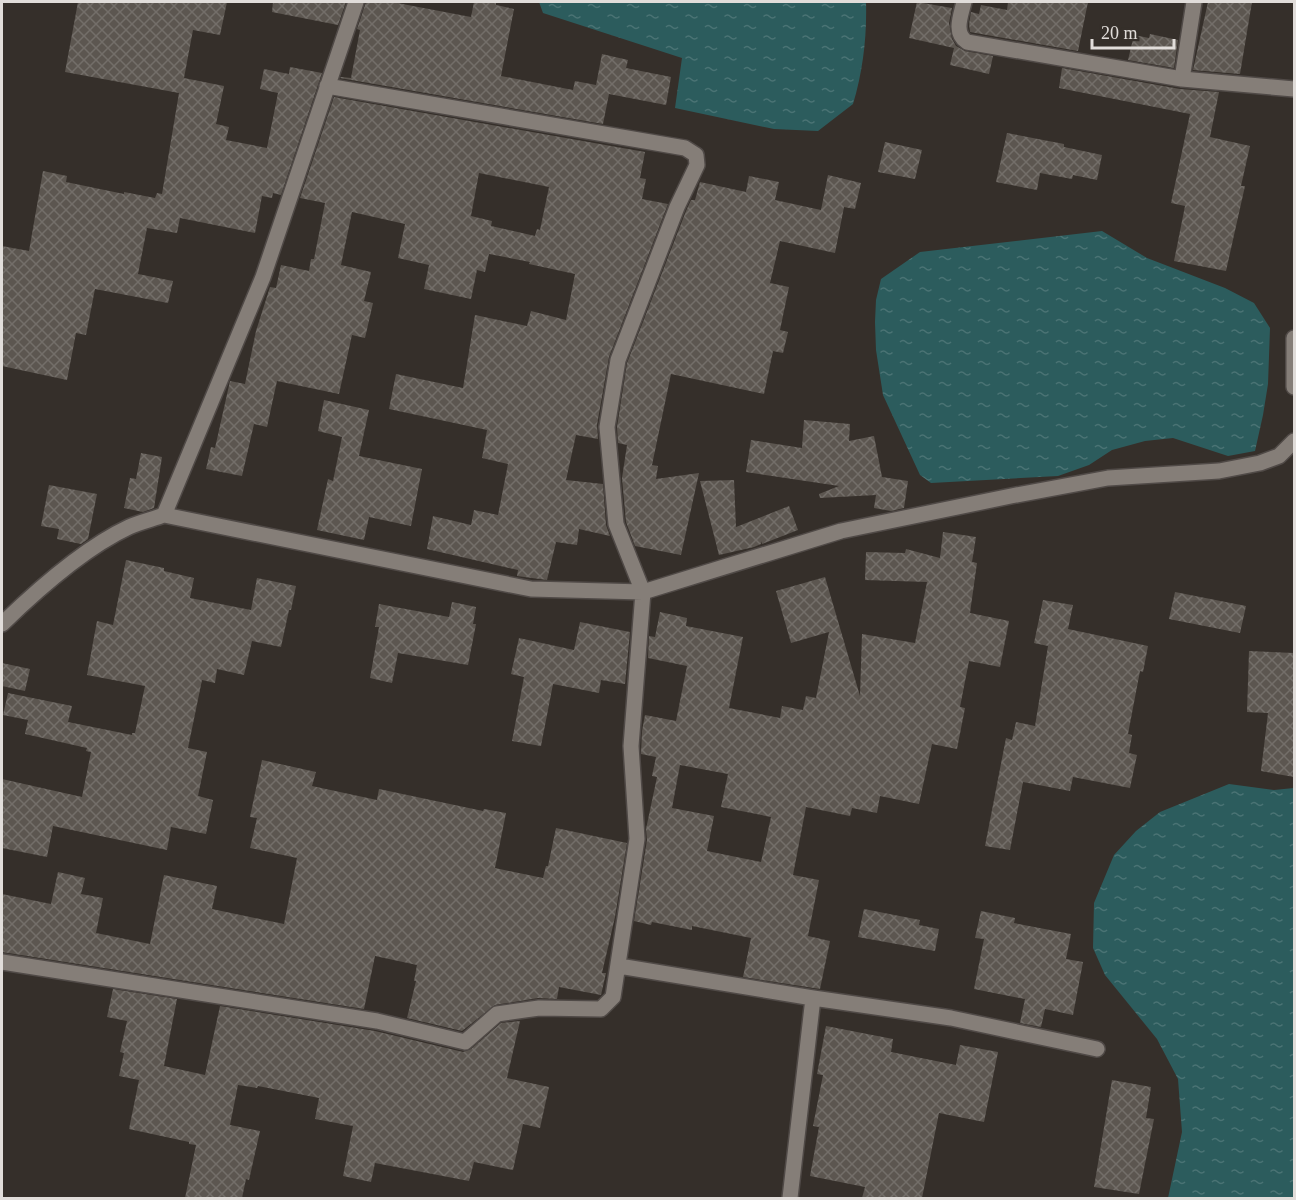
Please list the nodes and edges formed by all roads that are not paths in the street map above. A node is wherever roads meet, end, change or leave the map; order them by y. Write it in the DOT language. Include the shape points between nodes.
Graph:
graph roads {
  1 [pos="356,2"];
  2 [pos="964,2"];
  3 [pos="1194,2"];
  4 [pos="1182,78"];
  5 [pos="327,86"];
  6 [pos="1294,89"];
  7 [pos="1294,338"];
  8 [pos="1294,387"];
  9 [pos="1294,441"];
  10 [pos="164,515"];
  11 [pos="643,592"];
  12 [pos="2,624"];
  13 [pos="2,962"];
  14 [pos="619,966"];
  15 [pos="813,998"];
  16 [pos="1097,1049"];
  17 [pos="789,1198"];
  1 -- 5 [label="street"];
  2 -- 4 [label="street" via="958,28 967,42"];
  3 -- 4 [label="street"];
  4 -- 6 [label="street"];
  5 -- 10 [label="street" via="263,277"];
  5 -- 11 [label="street" via="685,148 696,155 697,165 618,360 607,426 616,524"];
  7 -- 8 [label="street"];
  9 -- 11 [label="street" via="1279,456 1260,464 1219,471 1108,478 1011,495 841,531"];
  10 -- 11 [label="street" via="531,589"];
  10 -- 12 [label="street" via="129,527 95,548 34,593"];
  11 -- 14 [label="street" via="631,746 637,840"];
  13 -- 14 [label="street" via="377,1021 465,1041 497,1014 539,1008 602,1009 613,997"];
  14 -- 15 [label="street"];
  15 -- 16 [label="street" via="951,1018"];
  15 -- 17 [label="street"];
}
